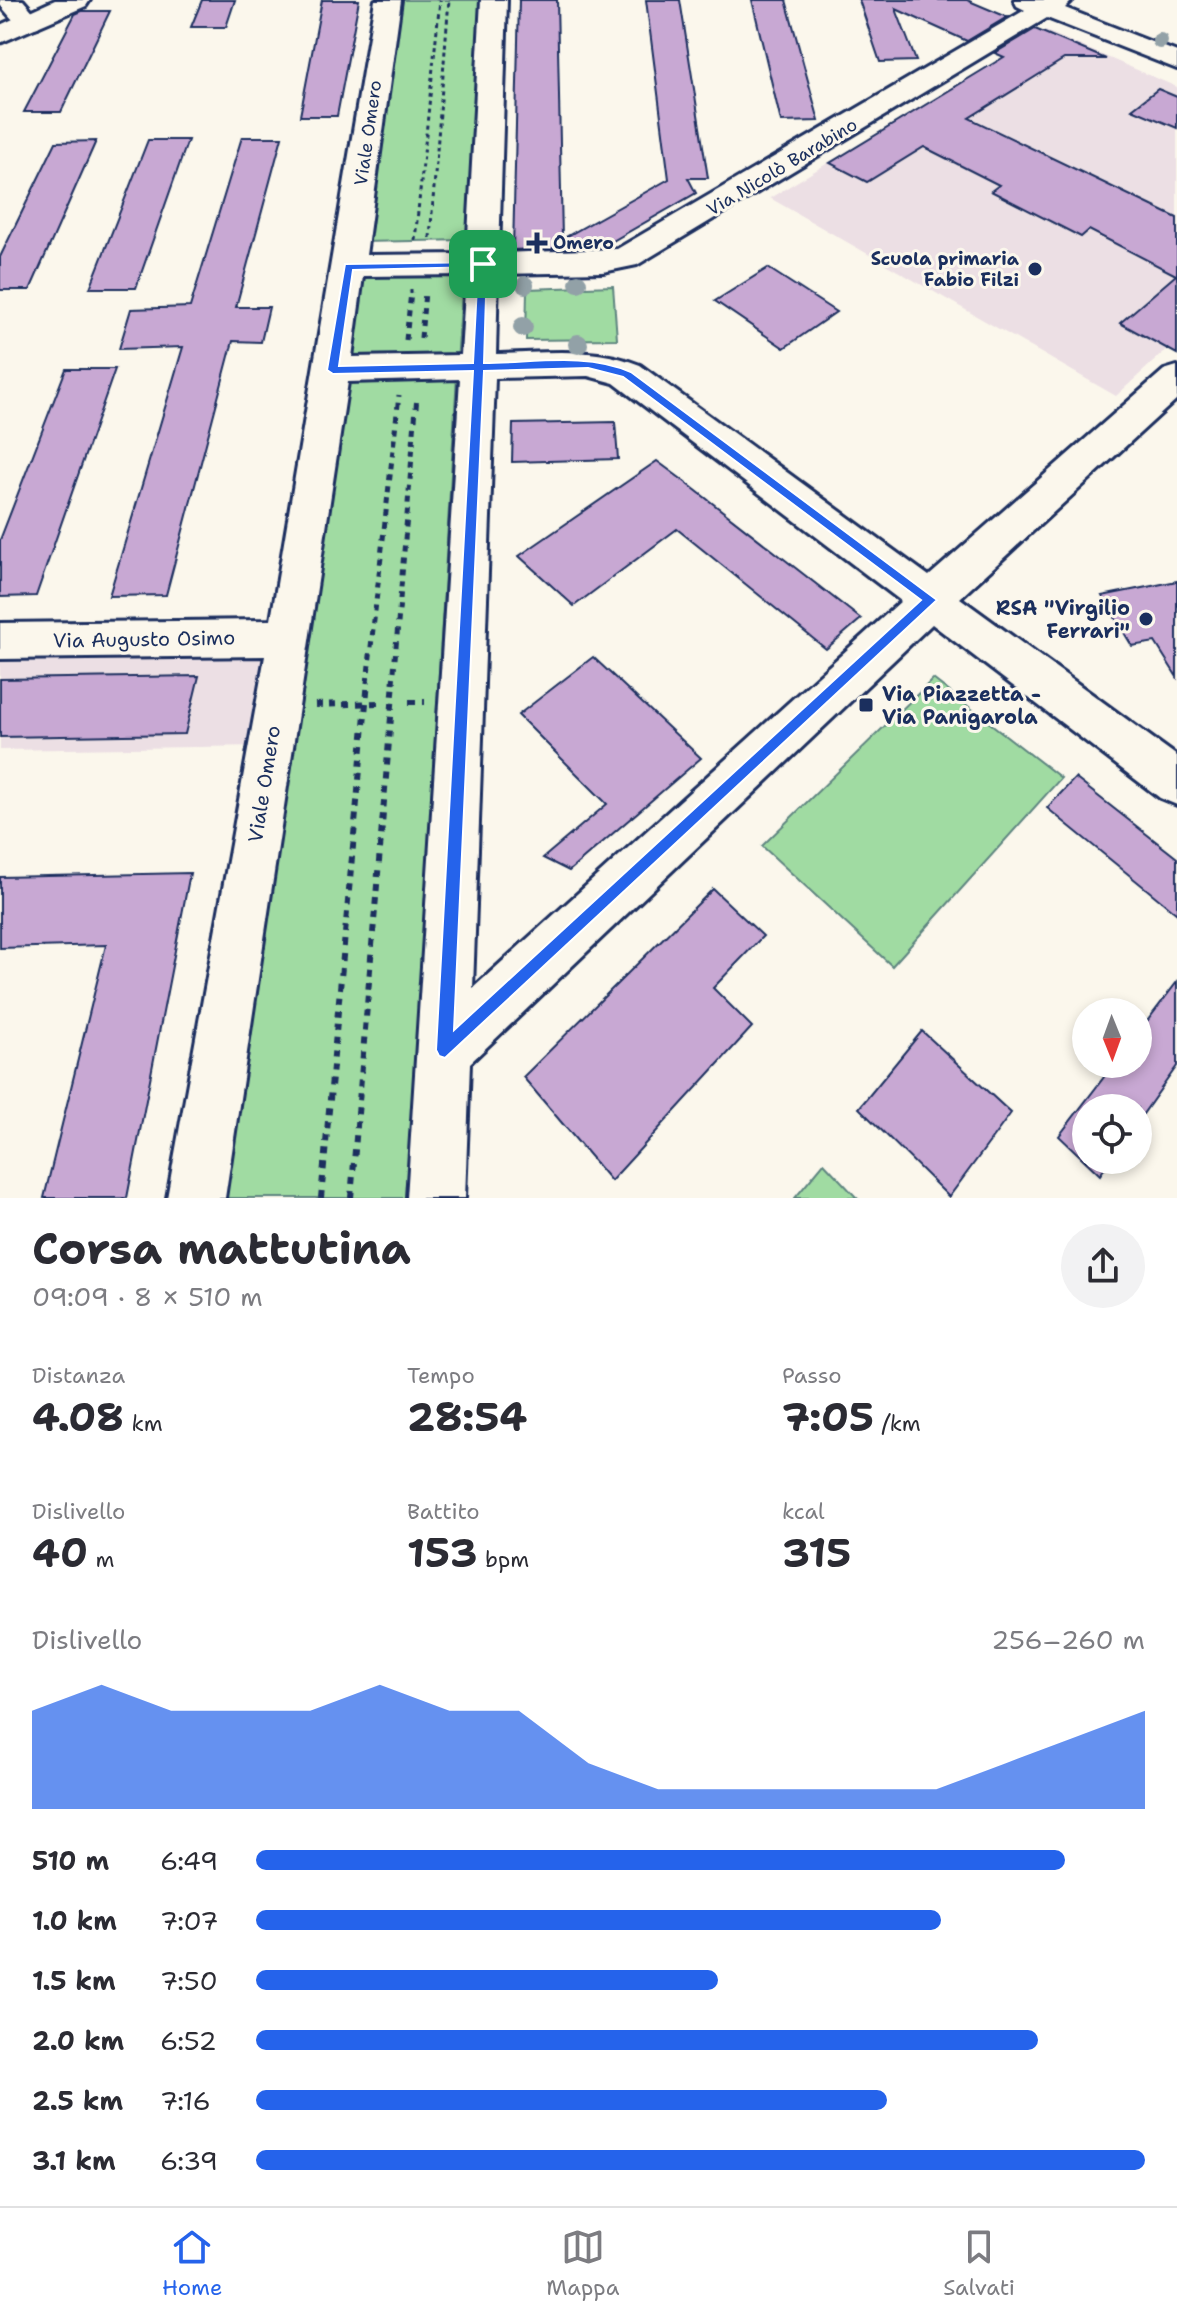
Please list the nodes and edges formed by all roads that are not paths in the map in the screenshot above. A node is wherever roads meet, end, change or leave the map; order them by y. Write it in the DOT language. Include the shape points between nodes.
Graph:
graph roads {
  1 [pos="9,0"];
  2 [pos="77,0"];
  3 [pos="388,0"];
  4 [pos="494,0"];
  5 [pos="1043,3"];
  6 [pos="29,22"];
  7 [pos="0,35"];
  8 [pos="1177,61"];
  9 [pos="483,264"];
  10 [pos="349,266"];
  11 [pos="479,367"];
  12 [pos="333,370"];
  13 [pos="1177,379"];
  14 [pos="930,600"];
  15 [pos="288,638"];
  16 [pos="0,641"];
  17 [pos="1177,783"];
  18 [pos="445,1050"];
  19 [pos="196,1198"];
  20 [pos="436,1198"];
  1 -- 6 [label="street"];
  2 -- 6 [label="main road"];
  3 -- 10 [label="street, Viale Omero"];
  4 -- 9 [label="street"];
  5 -- 8 [label="street"];
  5 -- 9 [label="street, Via Nicolò Barabino" via="632,256 603,262"];
  6 -- 7 [label="main road"];
  9 -- 10 [label="street"];
  9 -- 11 [label="street"];
  10 -- 12 [label="street, Viale Omero"];
  11 -- 12 [label="street"];
  11 -- 14 [label="street" via="588,364 627,374"];
  11 -- 18 [label="street"];
  12 -- 15 [label="street, Viale Omero"];
  13 -- 14 [label="street"];
  14 -- 17 [label="street"];
  14 -- 18 [label="street"];
  15 -- 16 [label="street, Via Augusto Osimo"];
  15 -- 19 [label="street, Viale Omero"];
  18 -- 20 [label="street"];
}
